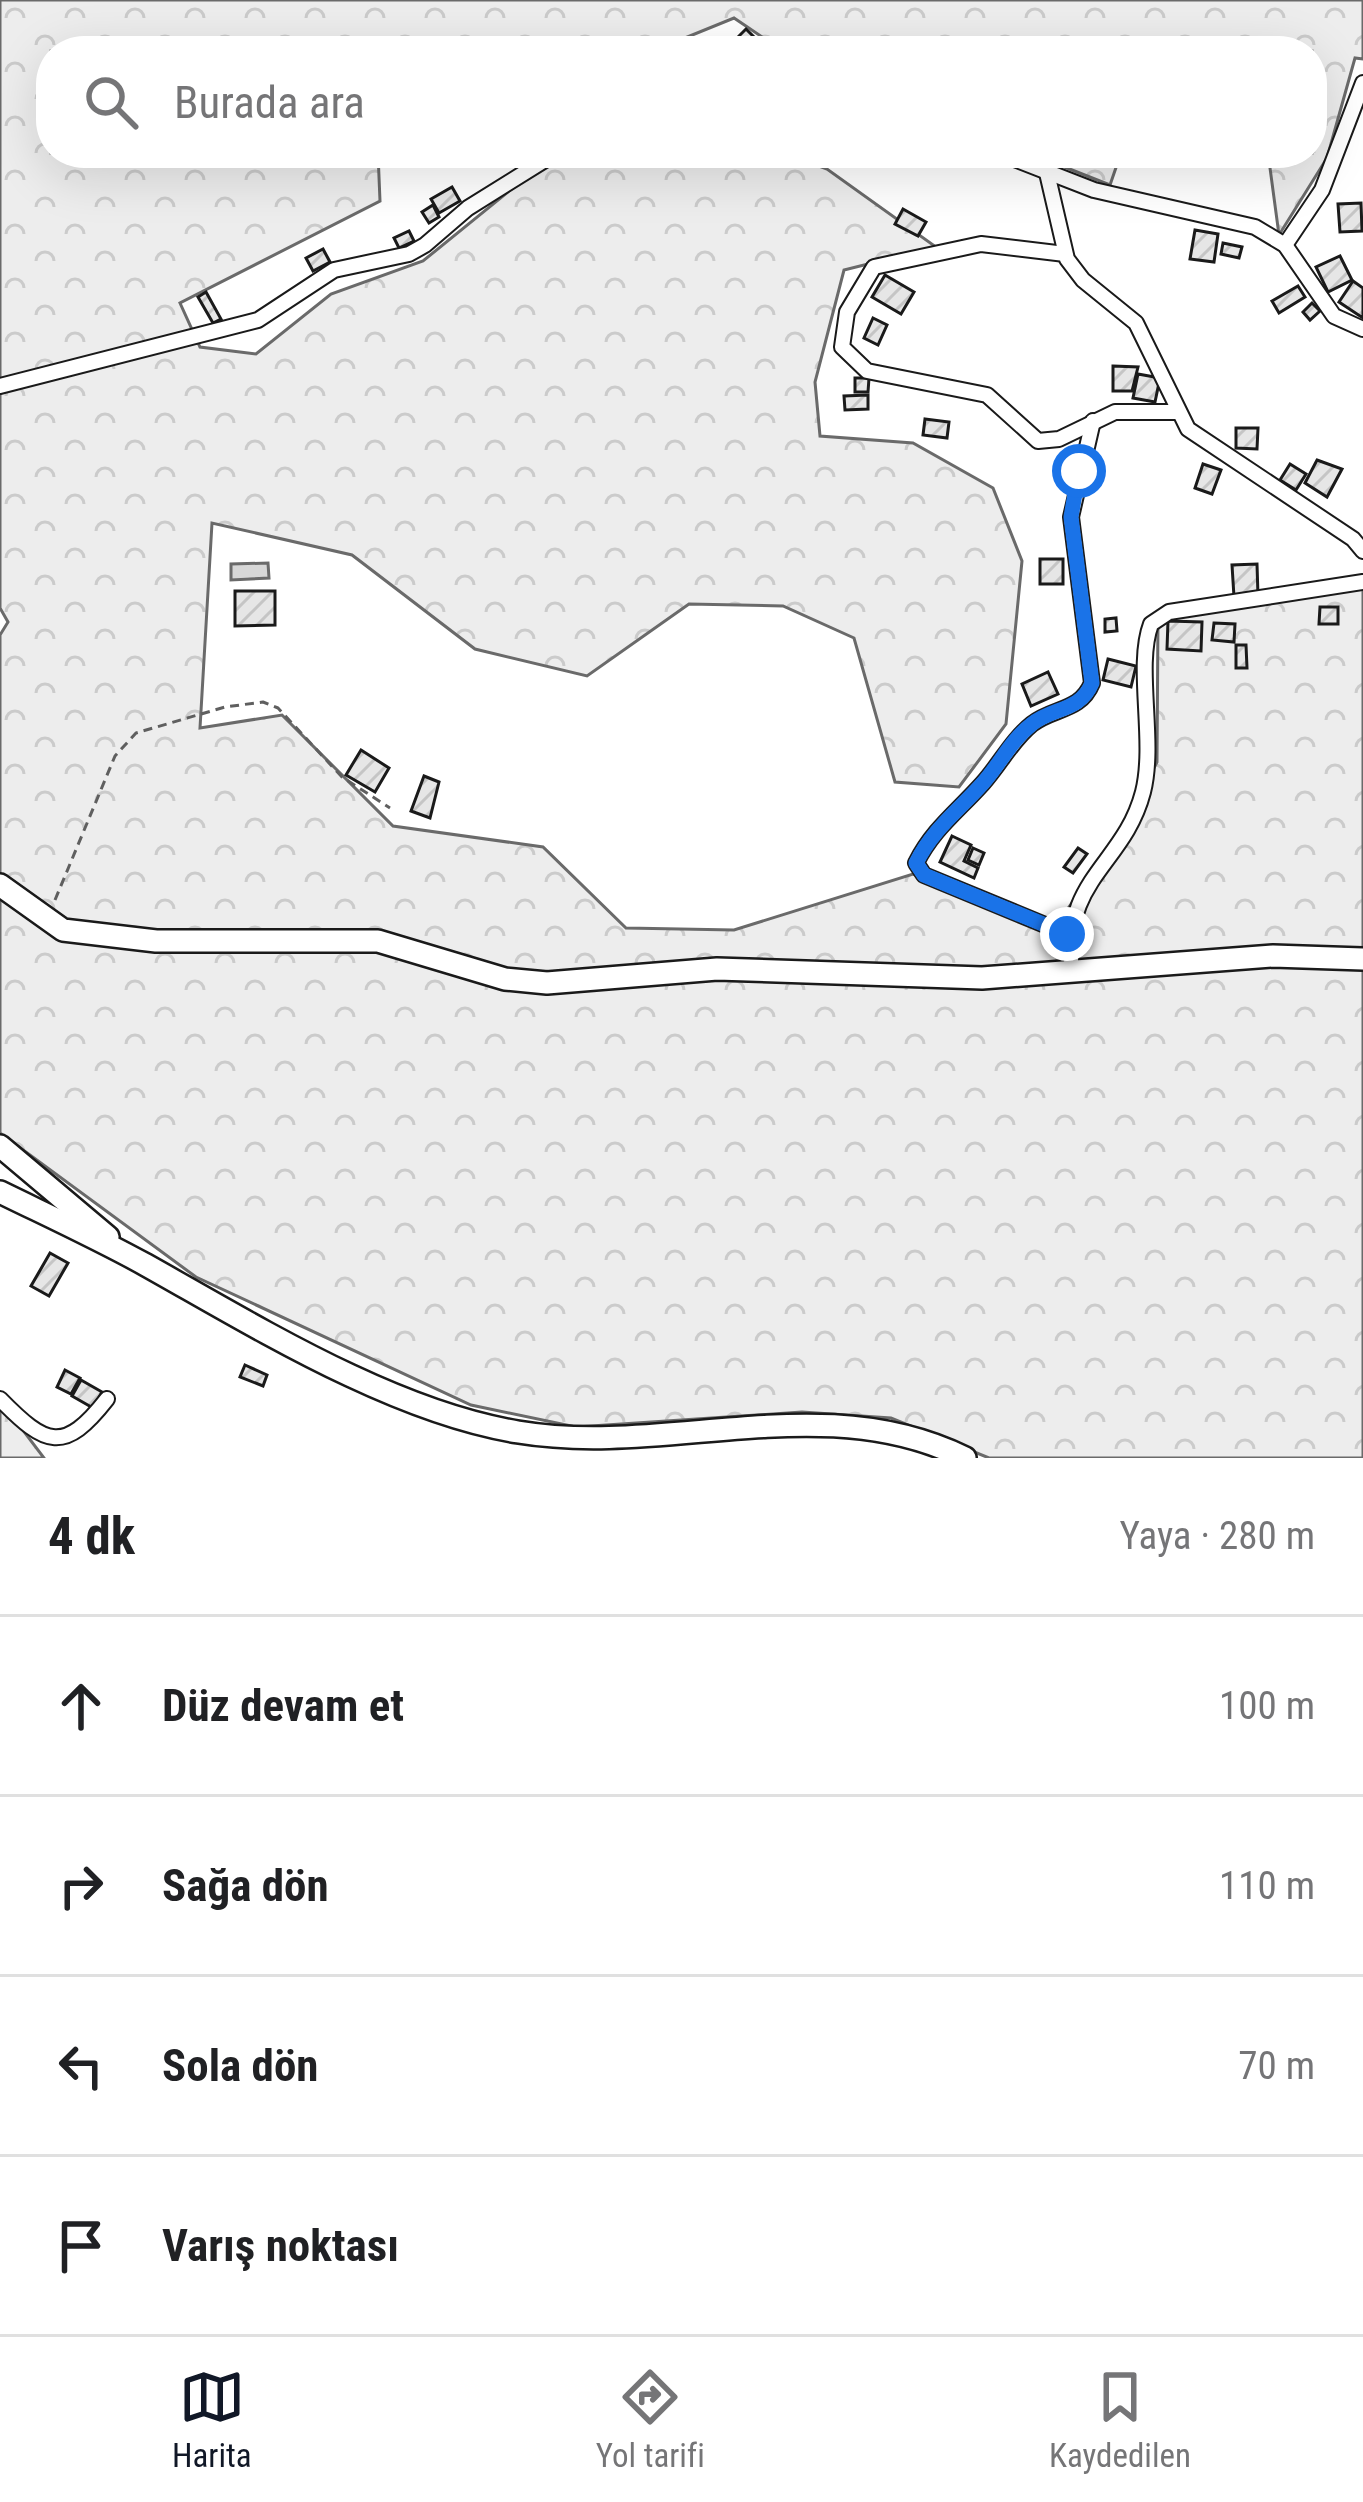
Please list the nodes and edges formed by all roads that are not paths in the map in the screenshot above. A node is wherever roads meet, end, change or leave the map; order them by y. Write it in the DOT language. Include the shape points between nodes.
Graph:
graph roads {
  1 [pos="1363,83"];
  2 [pos="532,168"];
  3 [pos="1035,168"];
  4 [pos="1047,173"];
  5 [pos="1285,244"];
  6 [pos="1065,254"];
  7 [pos="1363,329"];
  8 [pos="0,386"];
  9 [pos="1178,412"];
  10 [pos="1093,421"];
  11 [pos="1363,551"];
  12 [pos="1363,582"];
  13 [pos="0,885"];
  14 [pos="1067,934"];
  15 [pos="1363,958"];
  16 [pos="1072,970"];
  17 [pos="0,1146"];
  18 [pos="0,1192"];
  19 [pos="142,1263"];
  20 [pos="0,1399"];
  21 [pos="107,1399"];
  22 [pos="965,1458"];
  1 -- 5 [label="street" via="1322,190"];
  2 -- 8 [label="street" via="409,254 334,270 258,320"];
  3 -- 4 [label="street"];
  4 -- 5 [label="street" via="1255,227"];
  4 -- 6 [label="street"];
  5 -- 7 [label="street" via="1324,306"];
  6 -- 9 [label="street" via="1083,280 1136,323"];
  6 -- 10 [label="street" via="981,244 874,267 847,312 842,347 867,371 987,395 1038,441"];
  9 -- 10 [label="street" via="1115,412"];
  9 -- 11 [label="street" via="1200,442 1298,500"];
  10 -- 14 [label="street" via="1071,517 1092,683 1076,706 1029,726 934,831 916,863 924,875"];
  12 -- 14 [label="street" via="1157,616 1148,632 1143,793"];
  13 -- 16 [label="street" via="63,930 156,941 378,941 505,979 548,983 717,970 961,978"];
  14 -- 16 [label="street"];
  15 -- 16 [label="street"];
  17 -- 19 [label="street"];
  18 -- 19 [label="street"];
  19 -- 22 [label="street" via="273,1339 511,1431 618,1441 821,1422 887,1431"];
  20 -- 21 [label="street" via="27,1429 69,1438"];
}
